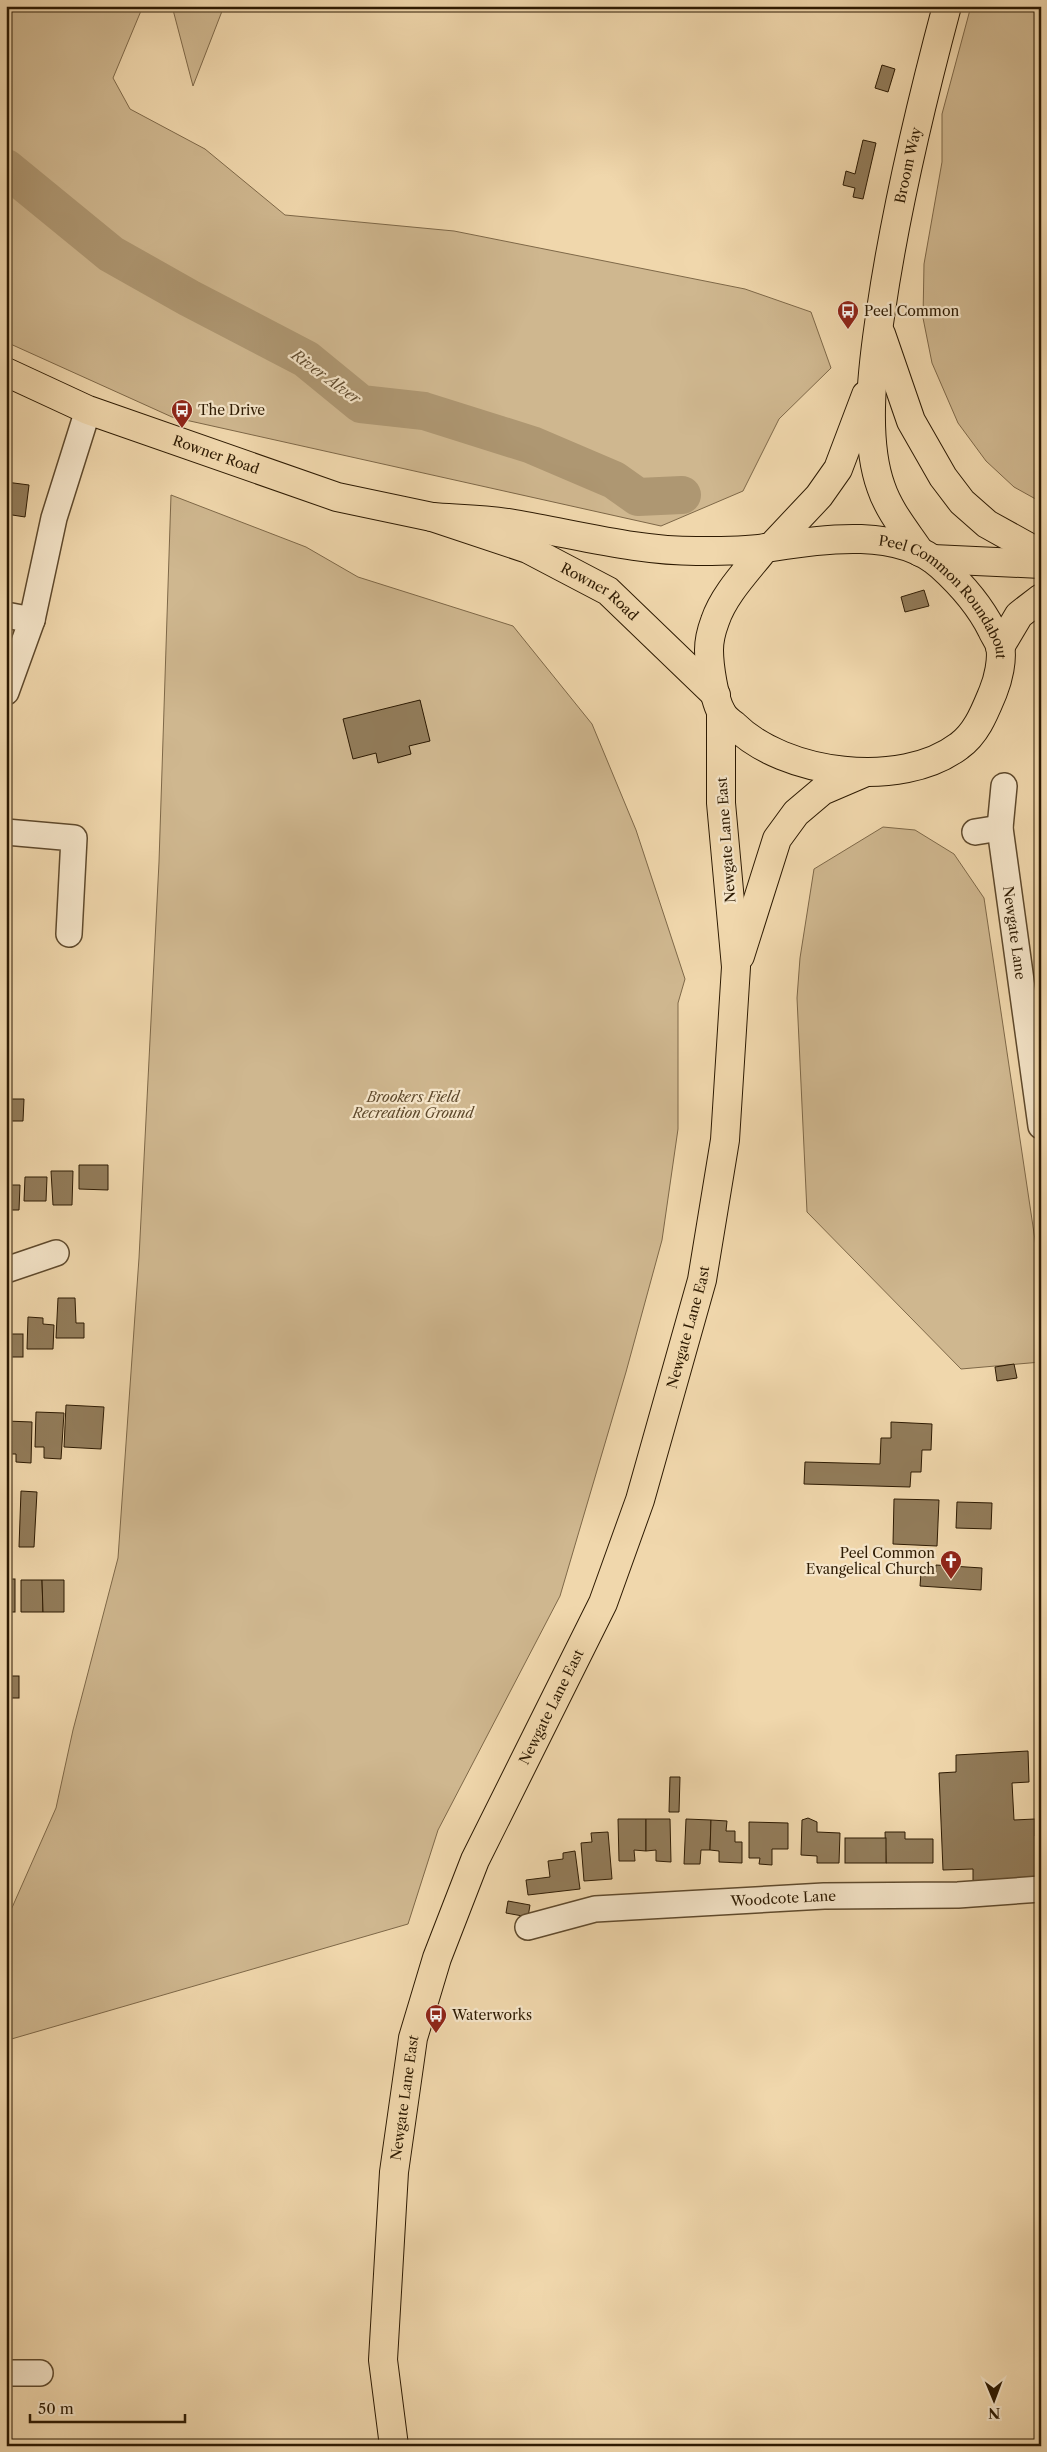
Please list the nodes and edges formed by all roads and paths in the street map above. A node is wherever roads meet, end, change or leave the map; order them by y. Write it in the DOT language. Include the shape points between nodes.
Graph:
graph roads {
  1 [pos="947,6"];
  2 [pos="878,326"];
  3 [pos="6,372"];
  4 [pos="871,382"];
  5 [pos="88,410"];
  6 [pos="432,517"];
  7 [pos="768,547"];
  8 [pos="1041,554"];
  9 [pos="927,555"];
  10 [pos="1041,564"];
  11 [pos="1041,598"];
  12 [pos="6,615"];
  13 [pos="32,620"];
  14 [pos="1000,647"];
  15 [pos="6,692"];
  16 [pos="718,704"];
  17 [pos="865,773"];
  18 [pos="1004,786"];
  19 [pos="1000,828"];
  20 [pos="6,832"];
  21 [pos="975,832"];
  22 [pos="69,934"];
  23 [pos="736,967"];
  24 [pos="1041,1126"];
  25 [pos="56,1253"];
  26 [pos="6,1270"];
  27 [pos="1041,1889"];
  28 [pos="528,1927"];
  29 [pos="6,2373"];
  30 [pos="40,2373"];
  31 [pos="394,2446"];
  1 -- 2 [label="main road, Broom Way" via="913,135"];
  2 -- 4 [label="main road, Broom Way"];
  2 -- 8 [label="main road, Broom Way" via="911,422 943,477 962,502 987,524"];
  3 -- 5 [label="main road, Rowner Road"];
  4 -- 7 [label="main road, Broom Way" via="838,469 819,496"];
  4 -- 9 [label="main road, Broom Way" via="874,459 881,487 890,508"];
  5 -- 6 [label="main road, Rowner Road" via="337,497"];
  5 -- 13 [label="street" via="54,518"];
  6 -- 7 [label="main road, Rowner Road" via="510,523 607,542 686,550"];
  6 -- 16 [label="main road, Rowner Road" via="528,549 608,592"];
  7 -- 9 [label="main road, Peel Common Roundabout" via="806,540 868,539"];
  7 -- 16 [label="main road" via="730,593 716,618 708,648"];
  9 -- 10 [label="main road"];
  9 -- 14 [label="main road, Peel Common Roundabout" via="961,584 981,608"];
  11 -- 14 [label="main road" via="1019,615"];
  12 -- 13 [label="street"];
  13 -- 15 [label="street"];
  14 -- 17 [label="main road, Peel Common Roundabout" via="996,685 983,718 962,744 944,756 918,765"];
  16 -- 17 [label="main road, Peel Common Roundabout" via="757,744 805,764"];
  16 -- 23 [label="main road, Newgate Lane East" via="721,803"];
  17 -- 23 [label="main road, Newgate Lane East" via="822,791 796,814 777,839"];
  18 -- 19 [label="street, Newgate Lane"];
  19 -- 21 [label="street"];
  19 -- 24 [label="street, Newgate Lane"];
  20 -- 22 [label="street" via="74,838"];
  23 -- 31 [label="main road, Newgate Lane East" via="725,1140 702,1280 640,1500 602,1603 475,1860 437,1958 413,2038 394,2172 383,2350"];
  25 -- 26 [label="street"];
  27 -- 28 [label="street, Woodcote Lane" via="958,1895 824,1896 595,1909"];
  29 -- 30 [label="street"];
}
